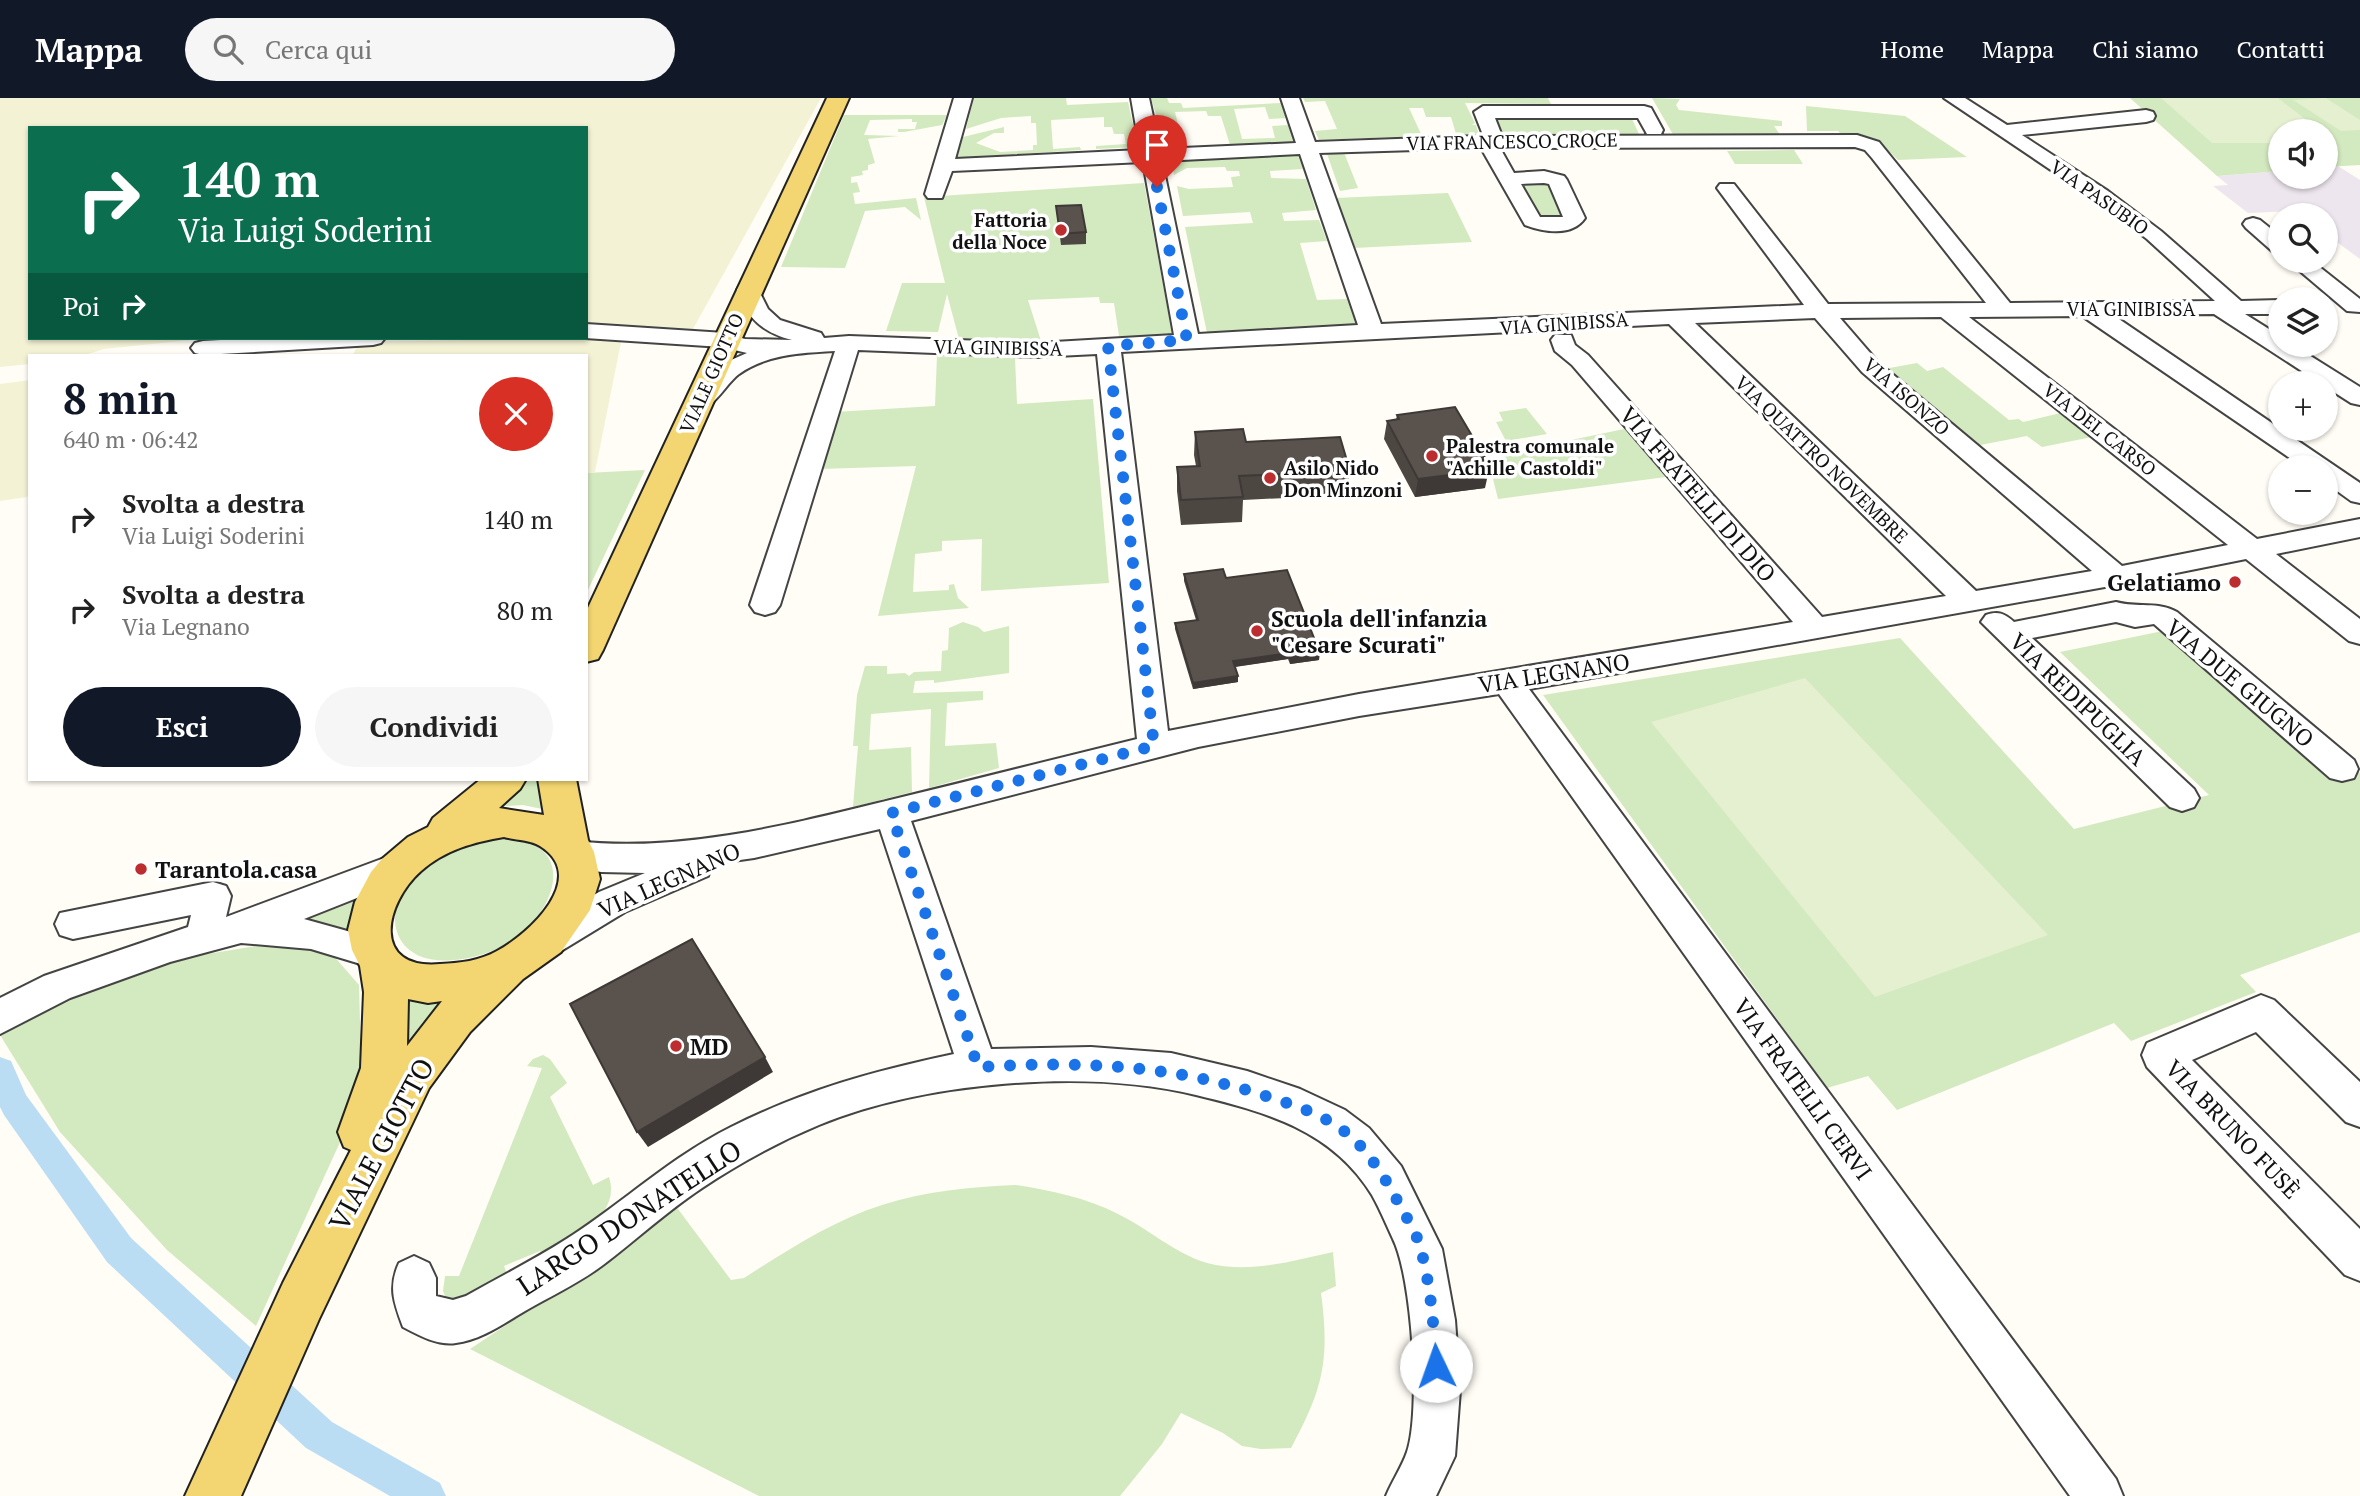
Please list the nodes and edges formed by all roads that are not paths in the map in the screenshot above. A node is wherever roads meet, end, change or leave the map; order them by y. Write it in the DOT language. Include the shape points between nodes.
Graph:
graph roads {
  1 [pos="838,98"];
  2 [pos="963,98"];
  3 [pos="1140,98"];
  4 [pos="1290,98"];
  5 [pos="1953,98"];
  6 [pos="2146,116"];
  7 [pos="1654,130"];
  8 [pos="2003,131"];
  9 [pos="1490,140"];
  10 [pos="1308,147"];
  11 [pos="1151,154"];
  12 [pos="942,166"];
  13 [pos="1507,179"];
  14 [pos="1727,188"];
  15 [pos="935,194"];
  16 [pos="2253,224"];
  17 [pos="2268,236"];
  18 [pos="2315,273"];
  19 [pos="748,290"];
  20 [pos="2358,306"];
  21 [pos="2268,307"];
  22 [pos="2338,307"];
  23 [pos="2228,308"];
  24 [pos="1945,309"];
  25 [pos="2003,309"];
  26 [pos="2088,309"];
  27 [pos="1821,311"];
  28 [pos="1675,317"];
  29 [pos="588,331"];
  30 [pos="1372,331"];
  31 [pos="339,340"];
  32 [pos="725,340"];
  33 [pos="822,340"];
  34 [pos="1187,340"];
  35 [pos="1564,342"];
  36 [pos="849,343"];
  37 [pos="1108,346"];
  38 [pos="203,348"];
  39 [pos="779,348"];
  40 [pos="2360,398"];
  41 [pos="697,404"];
  42 [pos="2302,455"];
  43 [pos="2338,479"];
  44 [pos="2360,495"];
  45 [pos="2360,528"];
  46 [pos="2254,549"];
  47 [pos="2116,576"];
  48 [pos="1972,601"];
  49 [pos="765,605"];
  50 [pos="594,615"];
  51 [pos="1815,628"];
  52 [pos="2008,633"];
  53 [pos="2360,634"];
  54 [pos="588,641"];
  55 [pos="1507,682"];
  56 [pos="1154,746"];
  57 [pos="2342,769"];
  58 [pos="505,781"];
  59 [pos="557,781"];
  60 [pos="2182,798"];
  61 [pos="891,813"];
  62 [pos="754,844"];
  63 [pos="572,850"];
  64 [pos="411,858"];
  65 [pos="73,924"];
  66 [pos="220,934"];
  67 [pos="548,940"];
  68 [pos="377,958"];
  69 [pos="506,969"];
  70 [pos="0,1017"];
  71 [pos="978,1067"];
  72 [pos="2360,1109"];
  73 [pos="2360,1260"];
  74 [pos="414,1278"];
  75 [pos="301,1301"];
  76 [pos="216,1490"];
  77 [pos="1410,1496"];
  78 [pos="2099,1496"];
  1 -- 19 [label="main road, VIALE GIOTTO"];
  2 -- 12 [label="street"];
  3 -- 11 [label="street"];
  4 -- 10 [label="street"];
  5 -- 8 [label="street, VIA PASUBIO"];
  6 -- 8 [label="street"];
  7 -- 9 [label="street" via="1643,113 1483,112"];
  8 -- 23 [label="street, VIA PASUBIO" via="2154,235"];
  9 -- 10 [label="street, VIA FRANCESCO CROCE"];
  9 -- 13 [label="street"];
  9 -- 25 [label="street, VIA FRANCESCO CROCE" via="1857,141 1879,154"];
  10 -- 11 [label="street, VIA FRANCESCO CROCE"];
  10 -- 30 [label="street"];
  11 -- 12 [label="street, VIA FRANCESCO CROCE"];
  11 -- 34 [label="street"];
  12 -- 15 [label="street"];
  14 -- 27 [label="street, VIA ISONZO"];
  16 -- 17 [label="street"];
  18 -- 20 [label="street"];
  19 -- 32 [label="main road, VIALE GIOTTO"];
  19 -- 33 [label="street, VIA GINIBISSA" via="765,322"];
  20 -- 22 [label="street"];
  21 -- 23 [label="street, VIA GINIBISSA"];
  23 -- 26 [label="street, VIA GINIBISSA"];
  23 -- 40 [label="street, VIA PASUBIO"];
  24 -- 25 [label="street, VIA GINIBISSA"];
  24 -- 27 [label="street, VIA GINIBISSA"];
  24 -- 46 [label="street, VIA DEL CARSO"];
  25 -- 26 [label="street, VIA GINIBISSA"];
  26 -- 42 [label="street"];
  27 -- 28 [label="street, VIA GINIBISSA"];
  27 -- 47 [label="street, VIA ISONZO" via="1870,367"];
  28 -- 35 [label="street, VIA GINIBISSA"];
  28 -- 48 [label="street, VIA QUATTRO NOVEMBRE"];
  29 -- 32 [label="street"];
  30 -- 34 [label="street, VIA GINIBISSA"];
  30 -- 35 [label="street, VIA GINIBISSA"];
  31 -- 38 [label="street"];
  32 -- 33 [label="street, VIA GINIBISSA" via="761,334"];
  32 -- 39 [label="street, VIA GINIBISSA"];
  32 -- 41 [label="main road, VIALE GIOTTO"];
  33 -- 36 [label="street, VIA GINIBISSA"];
  34 -- 37 [label="street, VIA GINIBISSA"];
  35 -- 51 [label="street, VIA FRATELLI DI DIO"];
  36 -- 37 [label="street, VIA GINIBISSA" via="1006,350"];
  36 -- 39 [label="street, VIA GINIBISSA"];
  36 -- 49 [label="street"];
  37 -- 56 [label="street"];
  39 -- 41 [label="street, VIA GINIBISSA" via="732,369"];
  41 -- 50 [label="main road, VIALE GIOTTO"];
  43 -- 44 [label="street"];
  45 -- 46 [label="street, VIA LEGNANO"];
  46 -- 47 [label="street, VIA LEGNANO"];
  46 -- 53 [label="street, VIA DEL CARSO"];
  47 -- 48 [label="street, VIA LEGNANO"];
  48 -- 51 [label="street, VIA LEGNANO"];
  48 -- 52 [label="street, VIA REDIPUGLIA"];
  50 -- 54 [label="main road, VIALE GIOTTO"];
  51 -- 55 [label="street, VIA LEGNANO"];
  52 -- 57 [label="street, VIA DUE GIUGNO" via="2116,612 2135,617 2158,614"];
  52 -- 60 [label="street, VIA REDIPUGLIA"];
  55 -- 56 [label="street, VIA LEGNANO" via="1359,705"];
  55 -- 78 [label="street, VIA FRATELLI CERVI"];
  56 -- 61 [label="street, VIA LEGNANO"];
  58 -- 64 [label="main road, VIALE GIOTTO"];
  59 -- 63 [label="main road, VIALE GIOTTO"];
  61 -- 62 [label="street, VIA LEGNANO"];
  61 -- 71 [label="street"];
  62 -- 63 [label="street, VIA LEGNANO" via="652,859 601,858"];
  62 -- 67 [label="street, VIA LEGNANO" via="612,902"];
  63 -- 64 [label="main road, VIALE GIOTTO" via="548,829 504,822 446,836"];
  63 -- 67 [label="main road, VIALE GIOTTO" via="579,866 579,884 573,904"];
  64 -- 66 [label="street"];
  64 -- 68 [label="main road, VIALE GIOTTO" via="386,882 373,905 369,934"];
  65 -- 66 [label="street" via="213,896"];
  66 -- 68 [label="street" via="311,934"];
  66 -- 70 [label="street" via="168,947 57,987"];
  67 -- 69 [label="main road, VIALE GIOTTO"];
  68 -- 69 [label="main road, VIALE GIOTTO" via="407,980 441,985 469,982"];
  68 -- 75 [label="main road, VIALE GIOTTO" via="386,992 384,1068"];
  69 -- 75 [label="main road, VIALE GIOTTO" via="454,1018 413,1074"];
  71 -- 74 [label="street, LARGO DONATELLO" via="844,1098 783,1121 686,1175 584,1253 474,1315 453,1322 419,1311"];
  71 -- 77 [label="street, LARGO DONATELLO" via="1091,1063 1171,1071 1300,1107 1355,1141 1386,1180 1416,1237 1433,1320 1437,1390 1431,1456"];
  72 -- 73 [label="street, VIA BRUNO FUSÈ" via="2261,1012 2161,1055"];
  75 -- 76 [label="main road, VIALE GIOTTO"];
}
